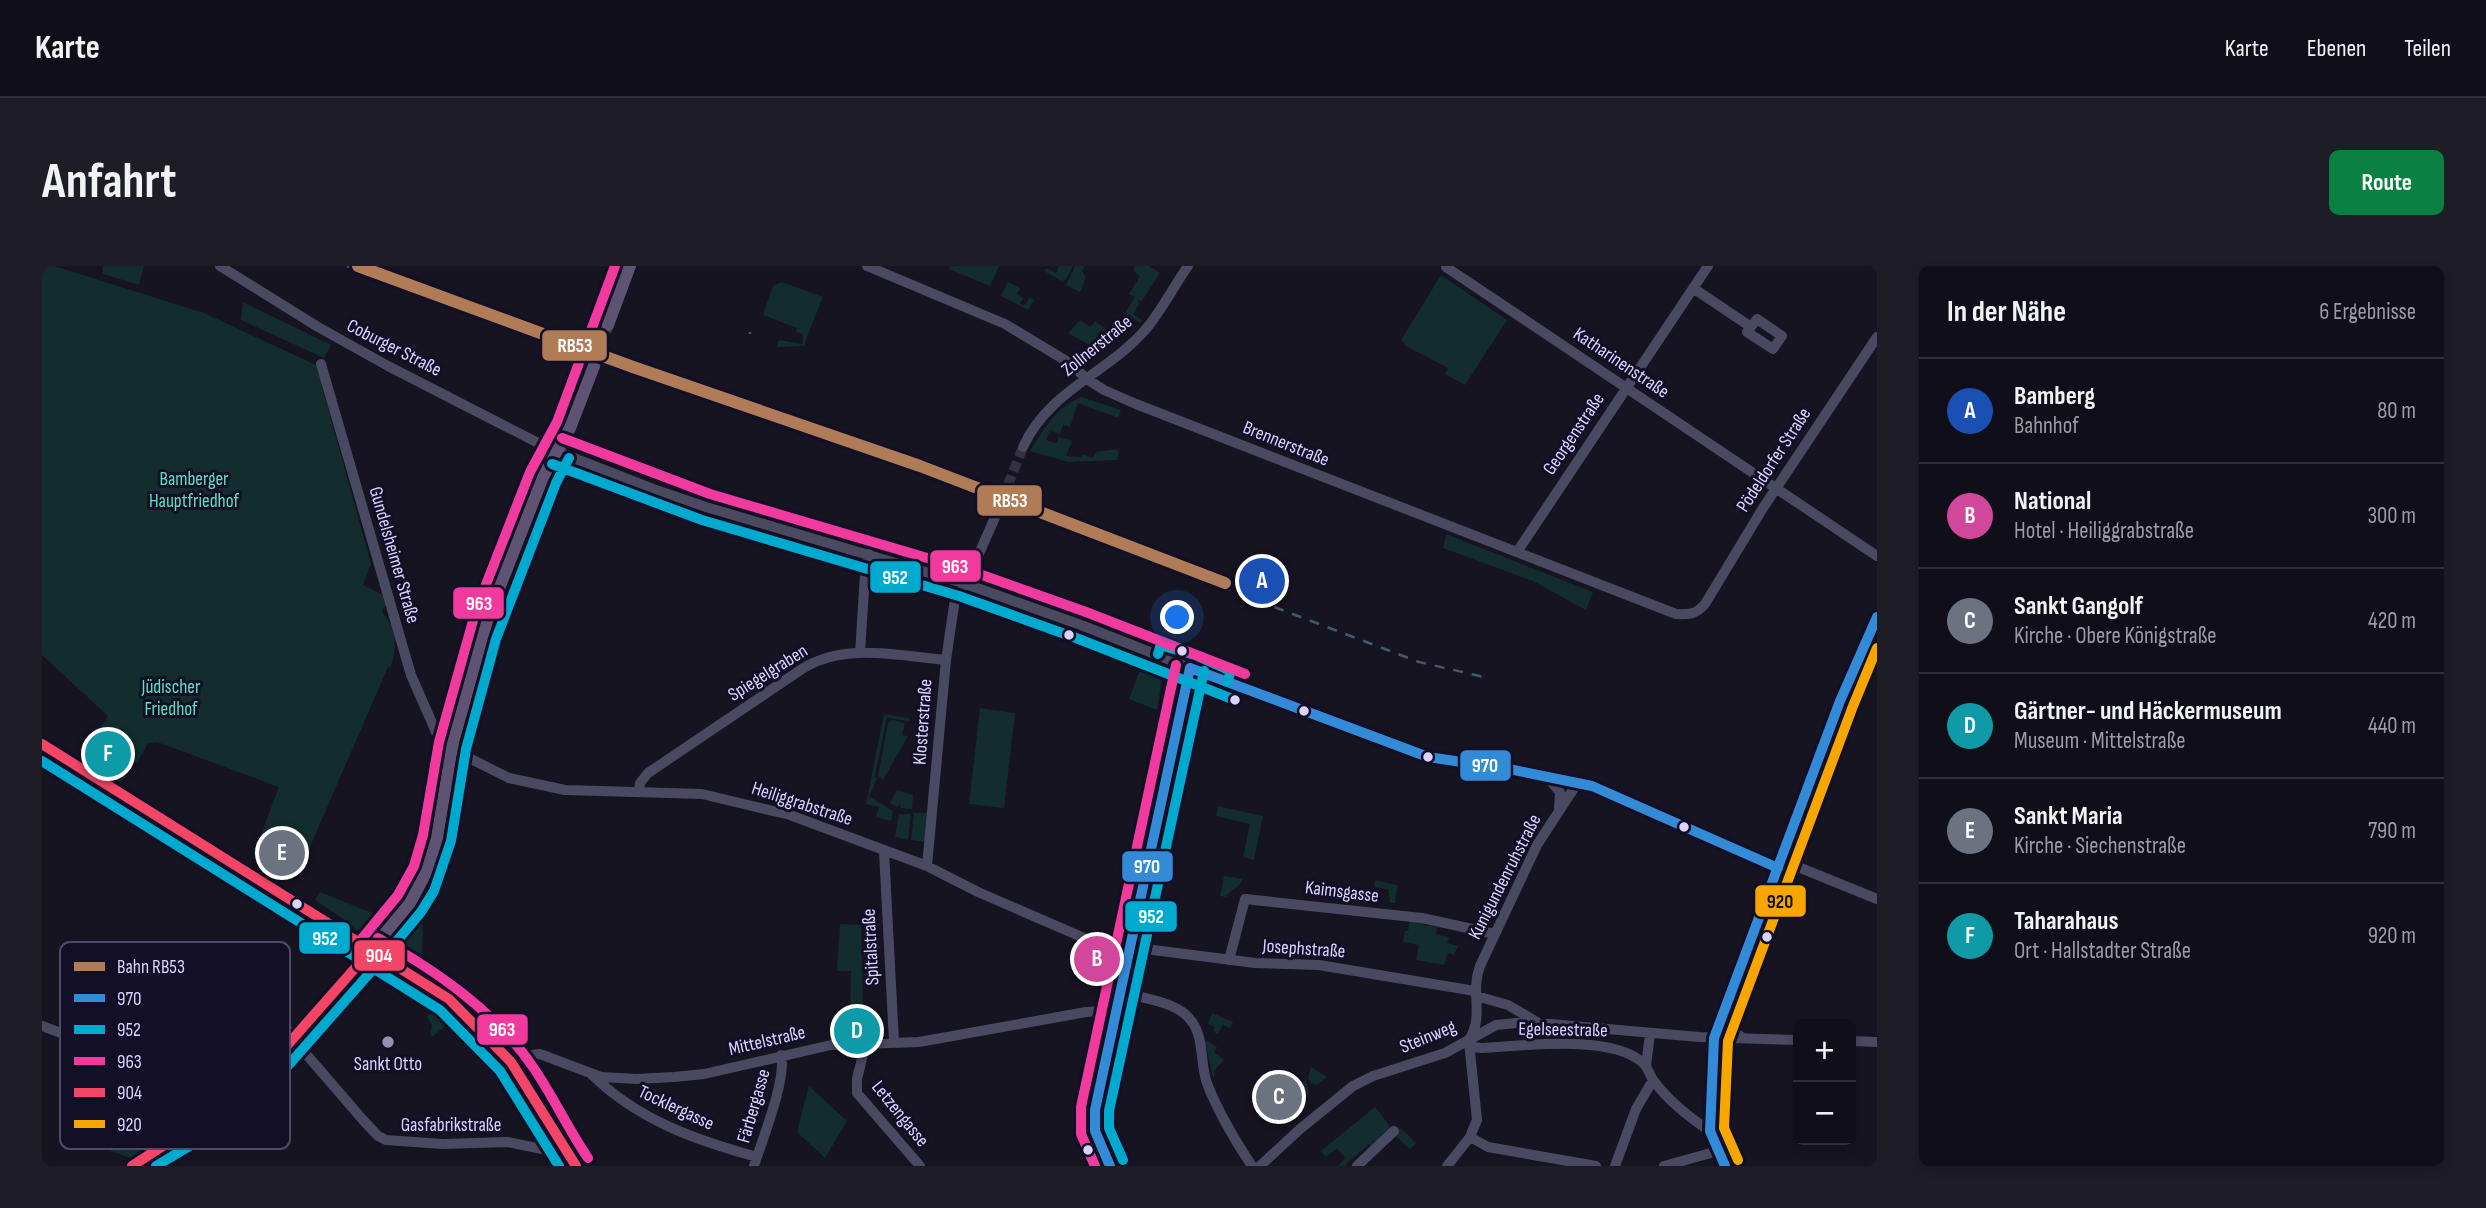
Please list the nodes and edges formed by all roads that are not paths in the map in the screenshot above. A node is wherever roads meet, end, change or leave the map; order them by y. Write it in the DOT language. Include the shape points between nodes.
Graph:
graph roads {
  1 [pos="220,266"];
  2 [pos="629,266"];
  3 [pos="867,266"];
  4 [pos="1188,266"];
  5 [pos="1708,266"];
  6 [pos="1446,267"];
  7 [pos="1693,288"];
  8 [pos="608,325"];
  9 [pos="1751,327"];
  10 [pos="1877,337"];
  11 [pos="321,364"];
  12 [pos="594,366"];
  13 [pos="1087,379"];
  14 [pos="1626,388"];
  15 [pos="1023,447"];
  16 [pos="557,452"];
  17 [pos="1776,489"];
  18 [pos="997,513"];
  19 [pos="1517,552"];
  20 [pos="869,554"];
  21 [pos="1877,556"];
  22 [pos="963,583"];
  23 [pos="1705,604"];
  24 [pos="1877,617"];
  25 [pos="860,653"];
  26 [pos="946,660"];
  27 [pos="1190,668"];
  28 [pos="42,744"];
  29 [pos="452,746"];
  30 [pos="1546,776"];
  31 [pos="1578,782"];
  32 [pos="639,792"];
  33 [pos="1559,808"];
  34 [pos="884,851"];
  35 [pos="1779,864"];
  36 [pos="927,866"];
  37 [pos="1877,899"];
  38 [pos="1495,934"];
  39 [pos="371,950"];
  40 [pos="1129,952"];
  41 [pos="1229,960"];
  42 [pos="1121,992"];
  43 [pos="1475,993"];
  44 [pos="1117,1010"];
  45 [pos="1722,1015"];
  46 [pos="1541,1024"];
  47 [pos="42,1026"];
  48 [pos="60,1033"];
  49 [pos="290,1034"];
  50 [pos="1650,1034"];
  51 [pos="296,1038"];
  52 [pos="1714,1038"];
  53 [pos="1743,1038"];
  54 [pos="1793,1040"];
  55 [pos="1856,1041"];
  56 [pos="866,1042"];
  57 [pos="894,1042"];
  58 [pos="1468,1042"];
  59 [pos="1877,1042"];
  60 [pos="290,1044"];
  61 [pos="781,1055"];
  62 [pos="512,1062"];
  63 [pos="1646,1066"];
  64 [pos="590,1074"];
  65 [pos="1653,1080"];
  66 [pos="1394,1131"];
  67 [pos="1710,1131"];
  68 [pos="1470,1137"];
  69 [pos="155,1149"];
  70 [pos="1718,1151"];
  71 [pos="568,1154"];
  72 [pos="756,1162"];
  73 [pos="132,1166"];
  74 [pos="576,1166"];
  75 [pos="920,1166"];
  76 [pos="1110,1166"];
  77 [pos="1252,1166"];
  78 [pos="1260,1166"];
  79 [pos="1357,1166"];
  80 [pos="1447,1166"];
  81 [pos="1596,1166"];
  82 [pos="1615,1166"];
  83 [pos="1664,1166"];
  84 [pos="1725,1166"];
  1 -- 16 [label="street, Coburger Straße" via="339,339"];
  2 -- 8 [label="main road"];
  3 -- 13 [label="street, Brennerstraße" via="1005,324 1068,362"];
  4 -- 13 [label="street, Zollnerstraße" via="1146,329"];
  5 -- 7 [label="street, Georgenstraße"];
  6 -- 14 [label="street, Katharinenstraße"];
  7 -- 9 [label="street"];
  7 -- 14 [label="street, Georgenstraße"];
  10 -- 17 [label="street, Pödeldorfer Straße"];
  11 -- 29 [label="street, Gundelsheimer Straße" via="409,668 431,724"];
  12 -- 16 [label="main road"];
  13 -- 15 [label="street, Zollnerstraße" via="1044,412"];
  13 -- 19 [label="street, Brennerstraße" via="1143,407"];
  14 -- 17 [label="street, Katharinenstraße"];
  14 -- 19 [label="street, Georgenstraße"];
  16 -- 20 [label="street, Coburger Straße" via="706,507"];
  16 -- 29 [label="main road" via="489,614"];
  17 -- 21 [label="street, Katharinenstraße"];
  17 -- 23 [label="street, Pödeldorfer Straße"];
  18 -- 22 [label="street"];
  19 -- 23 [label="street, Brennerstraße" via="1676,614 1697,612"];
  20 -- 22 [label="street, Coburger Straße"];
  20 -- 25 [label="street"];
  22 -- 26 [label="street, Klosterstraße" via="955,599"];
  22 -- 27 [label="street, Coburger Straße"];
  24 -- 35 [label="street" via="1845,688"];
  25 -- 26 [label="street, Spiegelgraben"];
  25 -- 32 [label="street, Spiegelgraben" via="808,665 648,773 639,783"];
  26 -- 36 [label="street, Klosterstraße"];
  27 -- 30 [label="street, Coburger Straße" via="1428,757"];
  27 -- 40 [label="street"];
  28 -- 39 [label="main road"];
  29 -- 32 [label="street, Heiliggrabstraße" via="509,778 565,790"];
  29 -- 39 [label="main road" via="437,838 426,874 410,903"];
  30 -- 31 [label="street, Coburger Straße"];
  30 -- 33 [label="street" via="1560,792"];
  31 -- 33 [label="street, Kunigundenruhstraße"];
  31 -- 35 [label="street, Coburger Straße"];
  32 -- 34 [label="street, Heiliggrabstraße" via="702,794 763,808"];
  33 -- 38 [label="street, Kunigundenruhstraße"];
  34 -- 36 [label="street, Heiliggrabstraße"];
  34 -- 57 [label="street, Spitalstraße"];
  35 -- 37 [label="street, Coburger Straße"];
  35 -- 45 [label="street"];
  36 -- 40 [label="street, Heiliggrabstraße" via="978,892"];
  38 -- 41 [label="street, Kaimsgasse" via="1422,918 1245,899"];
  38 -- 43 [label="street, Kunigundenruhstraße" via="1476,978"];
  39 -- 51 [label="street"];
  39 -- 62 [label="street" via="449,999"];
  40 -- 41 [label="street, Josephstraße"];
  40 -- 42 [label="street"];
  41 -- 43 [label="street, Josephstraße" via="1319,965"];
  42 -- 44 [label="street"];
  42 -- 77 [label="street" via="1178,1009 1192,1022 1199,1034 1208,1086"];
  43 -- 46 [label="street, Josephstraße"];
  43 -- 58 [label="street, Steinweg" via="1476,1028"];
  44 -- 57 [label="street, Mittelstraße" via="928,1041"];
  44 -- 76 [label="street" via="1093,1119"];
  45 -- 52 [label="street"];
  45 -- 53 [label="street"];
  46 -- 50 [label="street"];
  46 -- 58 [label="street" via="1496,1025"];
  47 -- 48 [label="street"];
  49 -- 51 [label="street, Gasfabrikstraße"];
  50 -- 52 [label="street"];
  50 -- 63 [label="street"];
  51 -- 60 [label="street"];
  51 -- 71 [label="street, Gasfabrikstraße" via="370,1128 386,1140 507,1142"];
  52 -- 53 [label="street"];
  52 -- 67 [label="street"];
  53 -- 54 [label="street"];
  55 -- 59 [label="street"];
  56 -- 57 [label="street, Mittelstraße"];
  56 -- 61 [label="street, Mittelstraße"];
  56 -- 75 [label="street, Letzengasse" via="857,1093"];
  58 -- 63 [label="street, Egelseestraße" via="1482,1048 1596,1046 1628,1053"];
  58 -- 68 [label="street" via="1477,1120"];
  58 -- 78 [label="street, Steinweg" via="1353,1086"];
  61 -- 64 [label="street, Mittelstraße" via="690,1076 628,1079"];
  61 -- 72 [label="street, Färbergasse" via="781,1079"];
  62 -- 64 [label="street, Mittelstraße" via="540,1054"];
  62 -- 71 [label="street"];
  63 -- 65 [label="street"];
  64 -- 72 [label="street, Tocklergasse" via="656,1122"];
  65 -- 67 [label="street"];
  65 -- 82 [label="street" via="1636,1109"];
  66 -- 79 [label="street"];
  67 -- 70 [label="street"];
  68 -- 80 [label="street"];
  68 -- 81 [label="street" via="1488,1147"];
  69 -- 73 [label="street"];
  70 -- 83 [label="street"];
  70 -- 84 [label="street"];
  71 -- 74 [label="street"];
}
